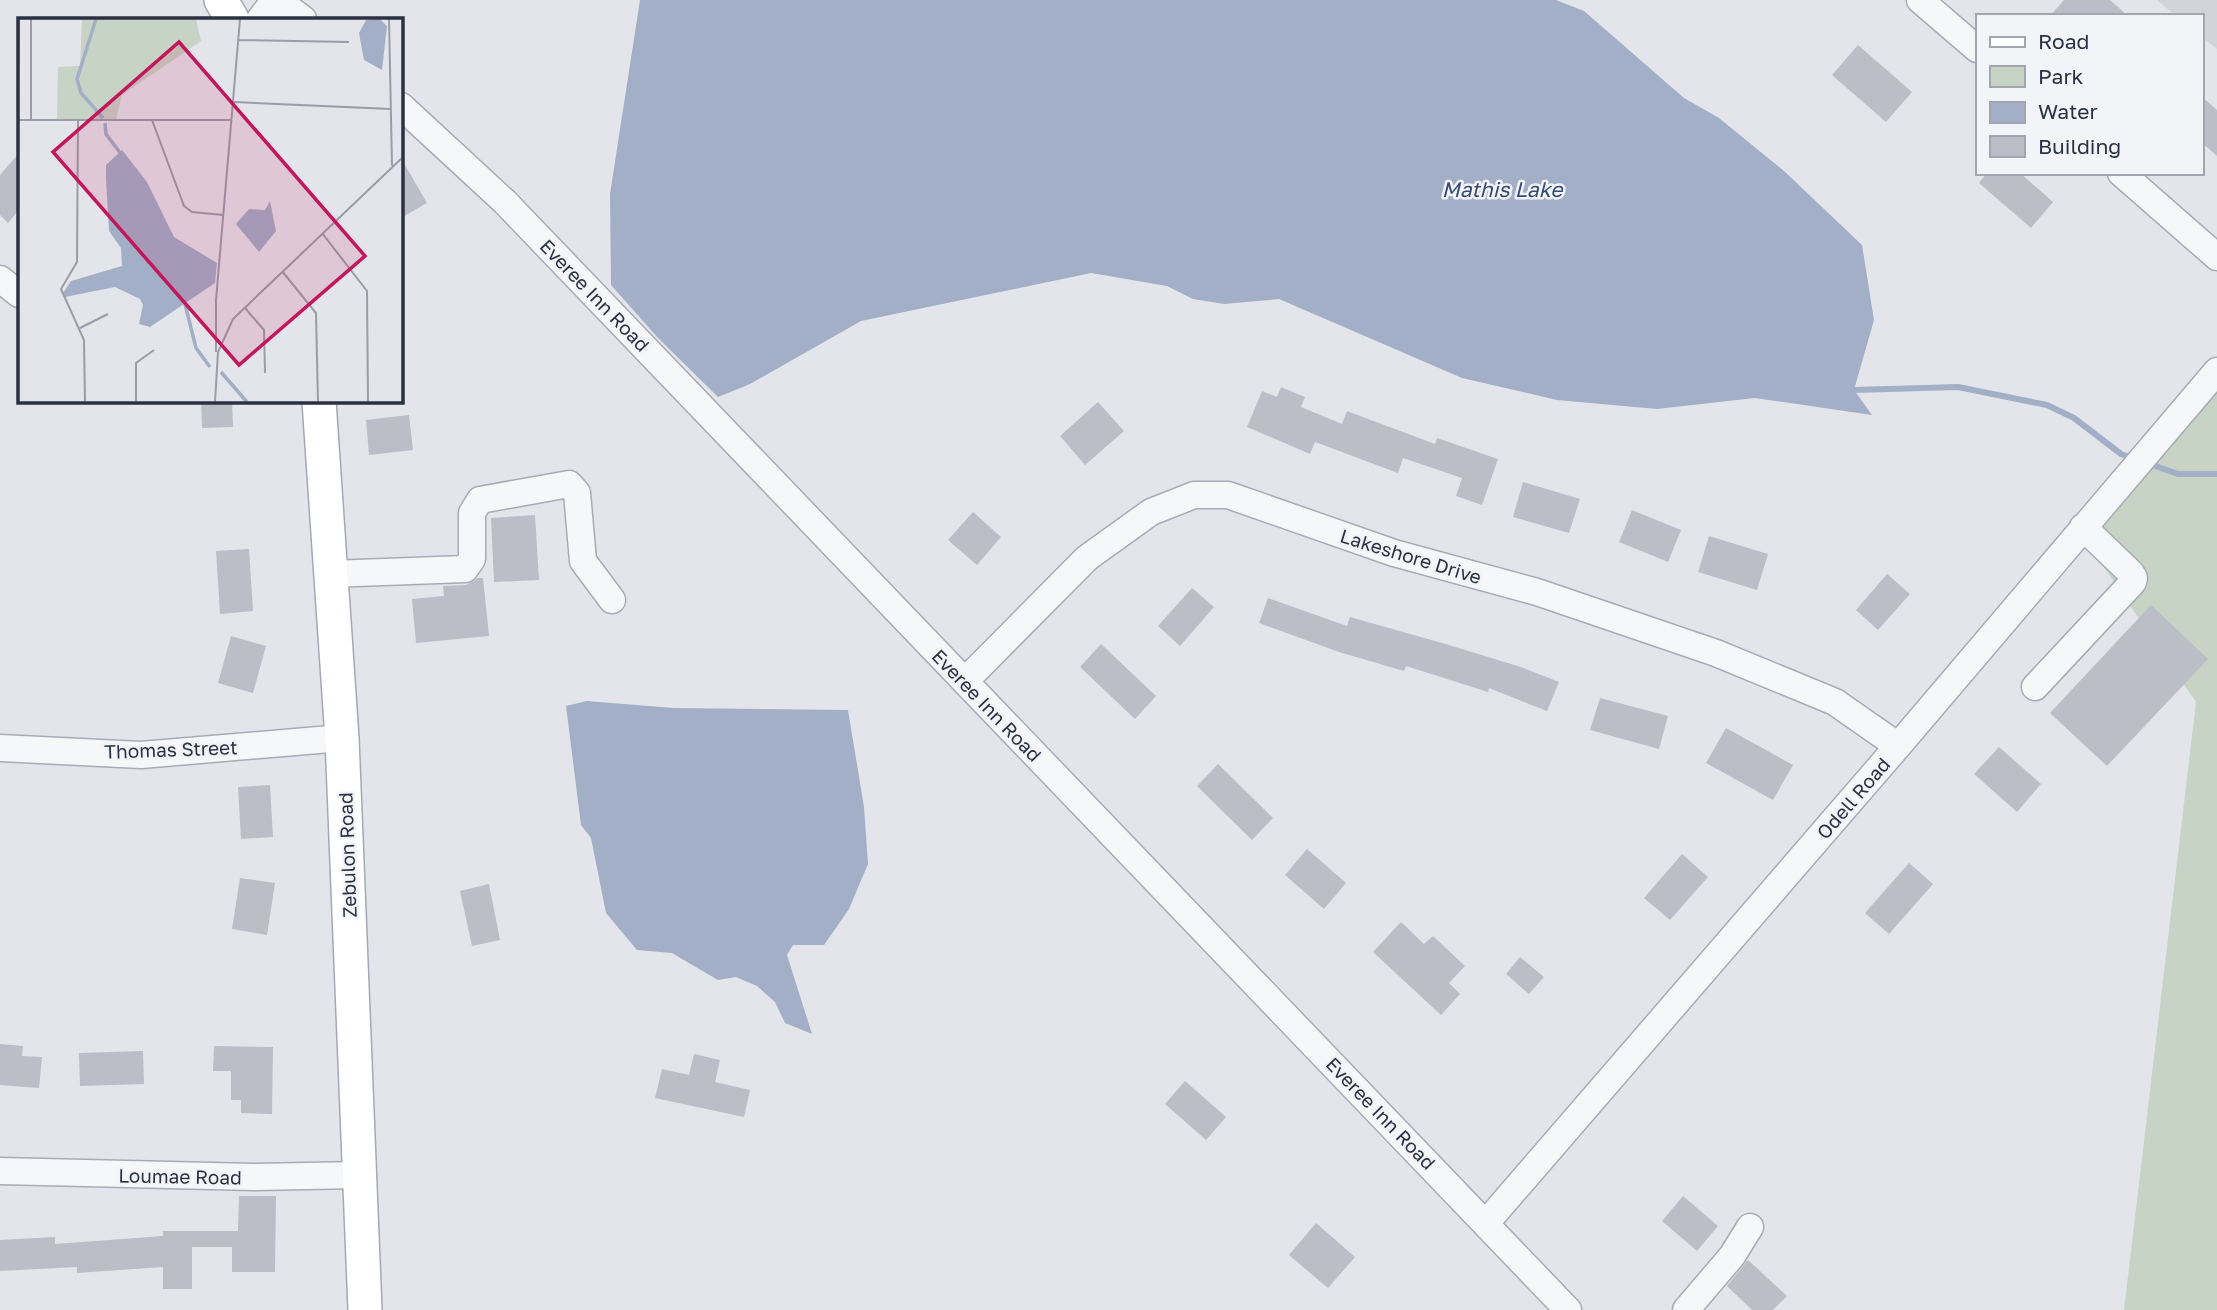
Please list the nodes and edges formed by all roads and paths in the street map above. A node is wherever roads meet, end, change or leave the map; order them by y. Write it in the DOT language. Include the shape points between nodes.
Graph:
graph roads {
  1 [pos="221,0"];
  2 [pos="276,0"];
  3 [pos="1920,0"];
  4 [pos="231,18"];
  5 [pos="261,18"];
  6 [pos="302,18"];
  7 [pos="1976,48"];
  8 [pos="402,107"];
  9 [pos="2122,175"];
  10 [pos="2217,257"];
  11 [pos="0,279"];
  12 [pos="18,293"];
  13 [pos="2217,371"];
  14 [pos="319,402"];
  15 [pos="2083,527"];
  16 [pos="330,574"];
  17 [pos="611,600"];
  18 [pos="965,681"];
  19 [pos="2035,687"];
  20 [pos="342,738"];
  21 [pos="1898,746"];
  22 [pos="0,748"];
  23 [pos="0,1171"];
  24 [pos="359,1175"];
  25 [pos="1486,1223"];
  26 [pos="1750,1227"];
  27 [pos="365,1310"];
  28 [pos="1568,1310"];
  29 [pos="1686,1310"];
  1 -- 4 [label="main road"];
  2 -- 5 [label="street"];
  2 -- 6 [label="street"];
  3 -- 7 [label="street"];
  8 -- 18 [label="street, Everee Inn Road" via="505,202"];
  9 -- 10 [label="street"];
  11 -- 12 [label="street"];
  13 -- 15 [label="street, Odell Road"];
  14 -- 16 [label="main road, Zebulon Road"];
  15 -- 19 [label="street" via="2131,573 2133,582"];
  15 -- 21 [label="street, Odell Road"];
  16 -- 17 [label="street" via="465,569 472,559 472,513 480,500 569,484 577,493 583,561"];
  16 -- 20 [label="main road, Zebulon Road"];
  18 -- 21 [label="street, Lakeshore Drive" via="1087,558 1151,512 1194,495 1227,495 1394,553 1537,592 1716,653 1835,702"];
  18 -- 25 [label="street, Everee Inn Road"];
  20 -- 22 [label="street, Thomas Street" via="141,755"];
  20 -- 24 [label="main road, Zebulon Road"];
  21 -- 25 [label="street, Odell Road"];
  23 -- 24 [label="street, Loumae Road"];
  24 -- 27 [label="main road, Zebulon Road"];
  25 -- 28 [label="street, Everee Inn Road"];
  26 -- 29 [label="street"];
}
